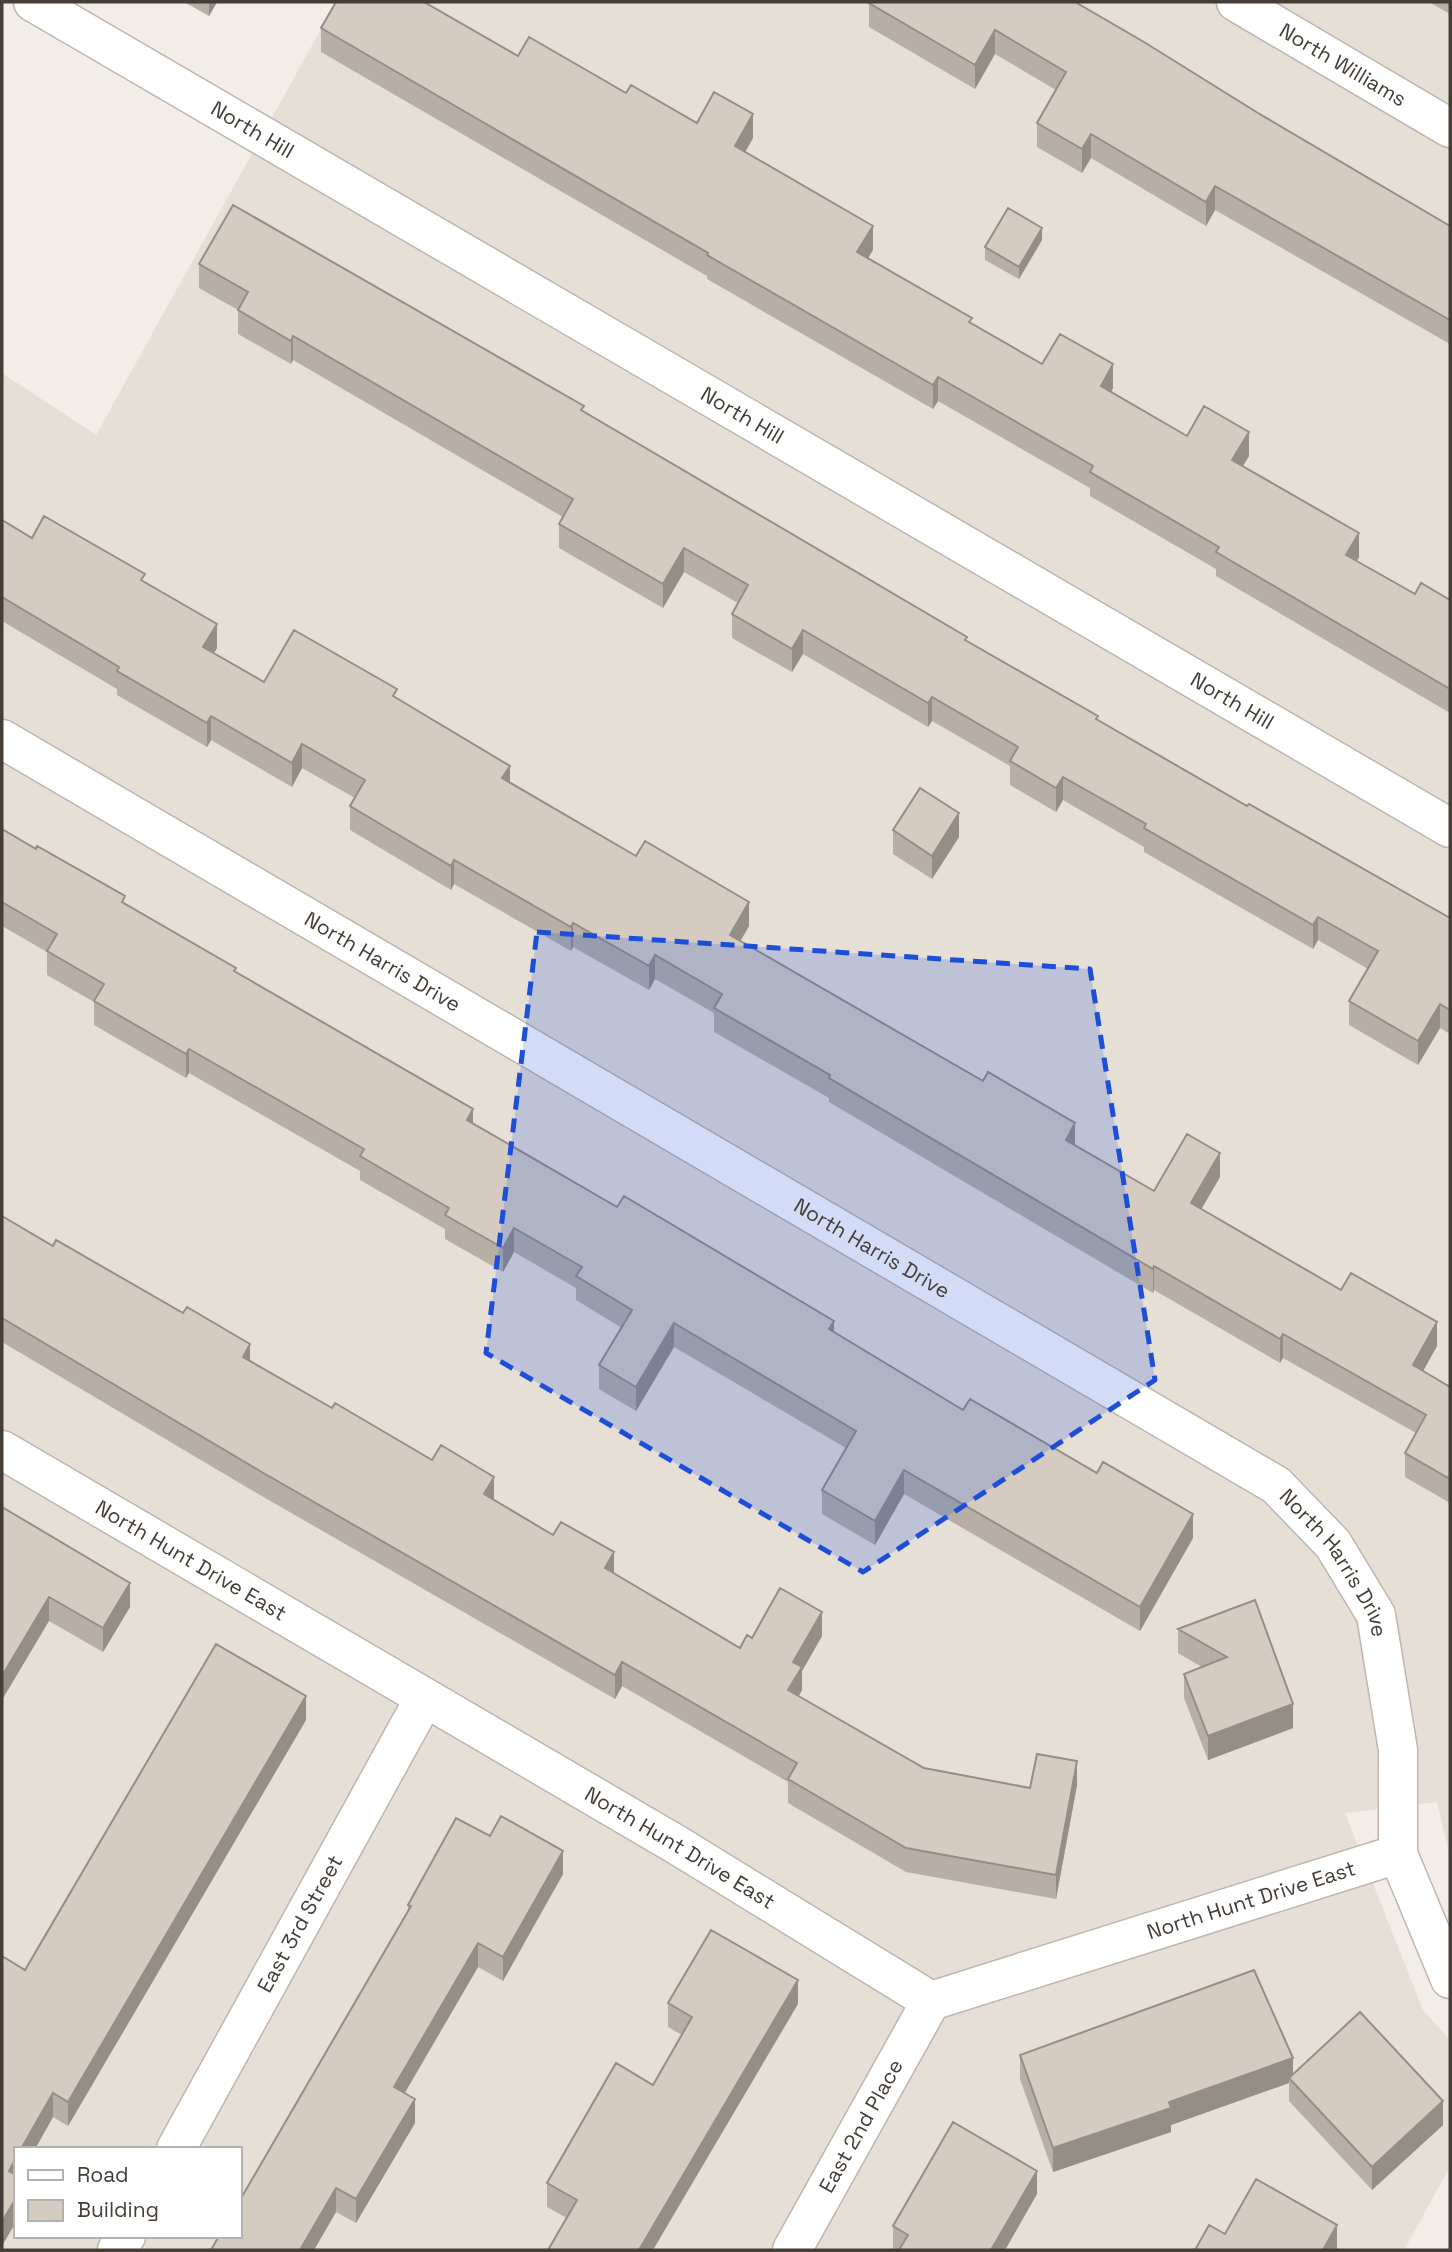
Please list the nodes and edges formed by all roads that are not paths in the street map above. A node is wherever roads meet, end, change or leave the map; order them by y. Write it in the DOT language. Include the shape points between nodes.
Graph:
graph roads {
  1 [pos="33,2"];
  2 [pos="1236,2"];
  3 [pos="1450,128"];
  4 [pos="2,739"];
  5 [pos="1450,828"];
  6 [pos="2,1450"];
  7 [pos="424,1699"];
  8 [pos="1398,1854"];
  9 [pos="1450,1979"];
  10 [pos="931,2001"];
  11 [pos="177,2147"];
  12 [pos="792,2250"];
  1 -- 5 [label="street, North Hill"];
  2 -- 3 [label="street, North Williams"];
  4 -- 8 [label="street, North Harris Drive" via="1276,1485 1333,1544 1376,1615 1398,1750"];
  6 -- 7 [label="street, North Hunt Drive East"];
  7 -- 10 [label="street, North Hunt Drive East" via="677,1845"];
  7 -- 11 [label="street, East 3rd Street"];
  8 -- 9 [label="street, North Harris Drive"];
  8 -- 10 [label="street, North Hunt Drive East"];
  10 -- 12 [label="street, East 2nd Place"];
}
